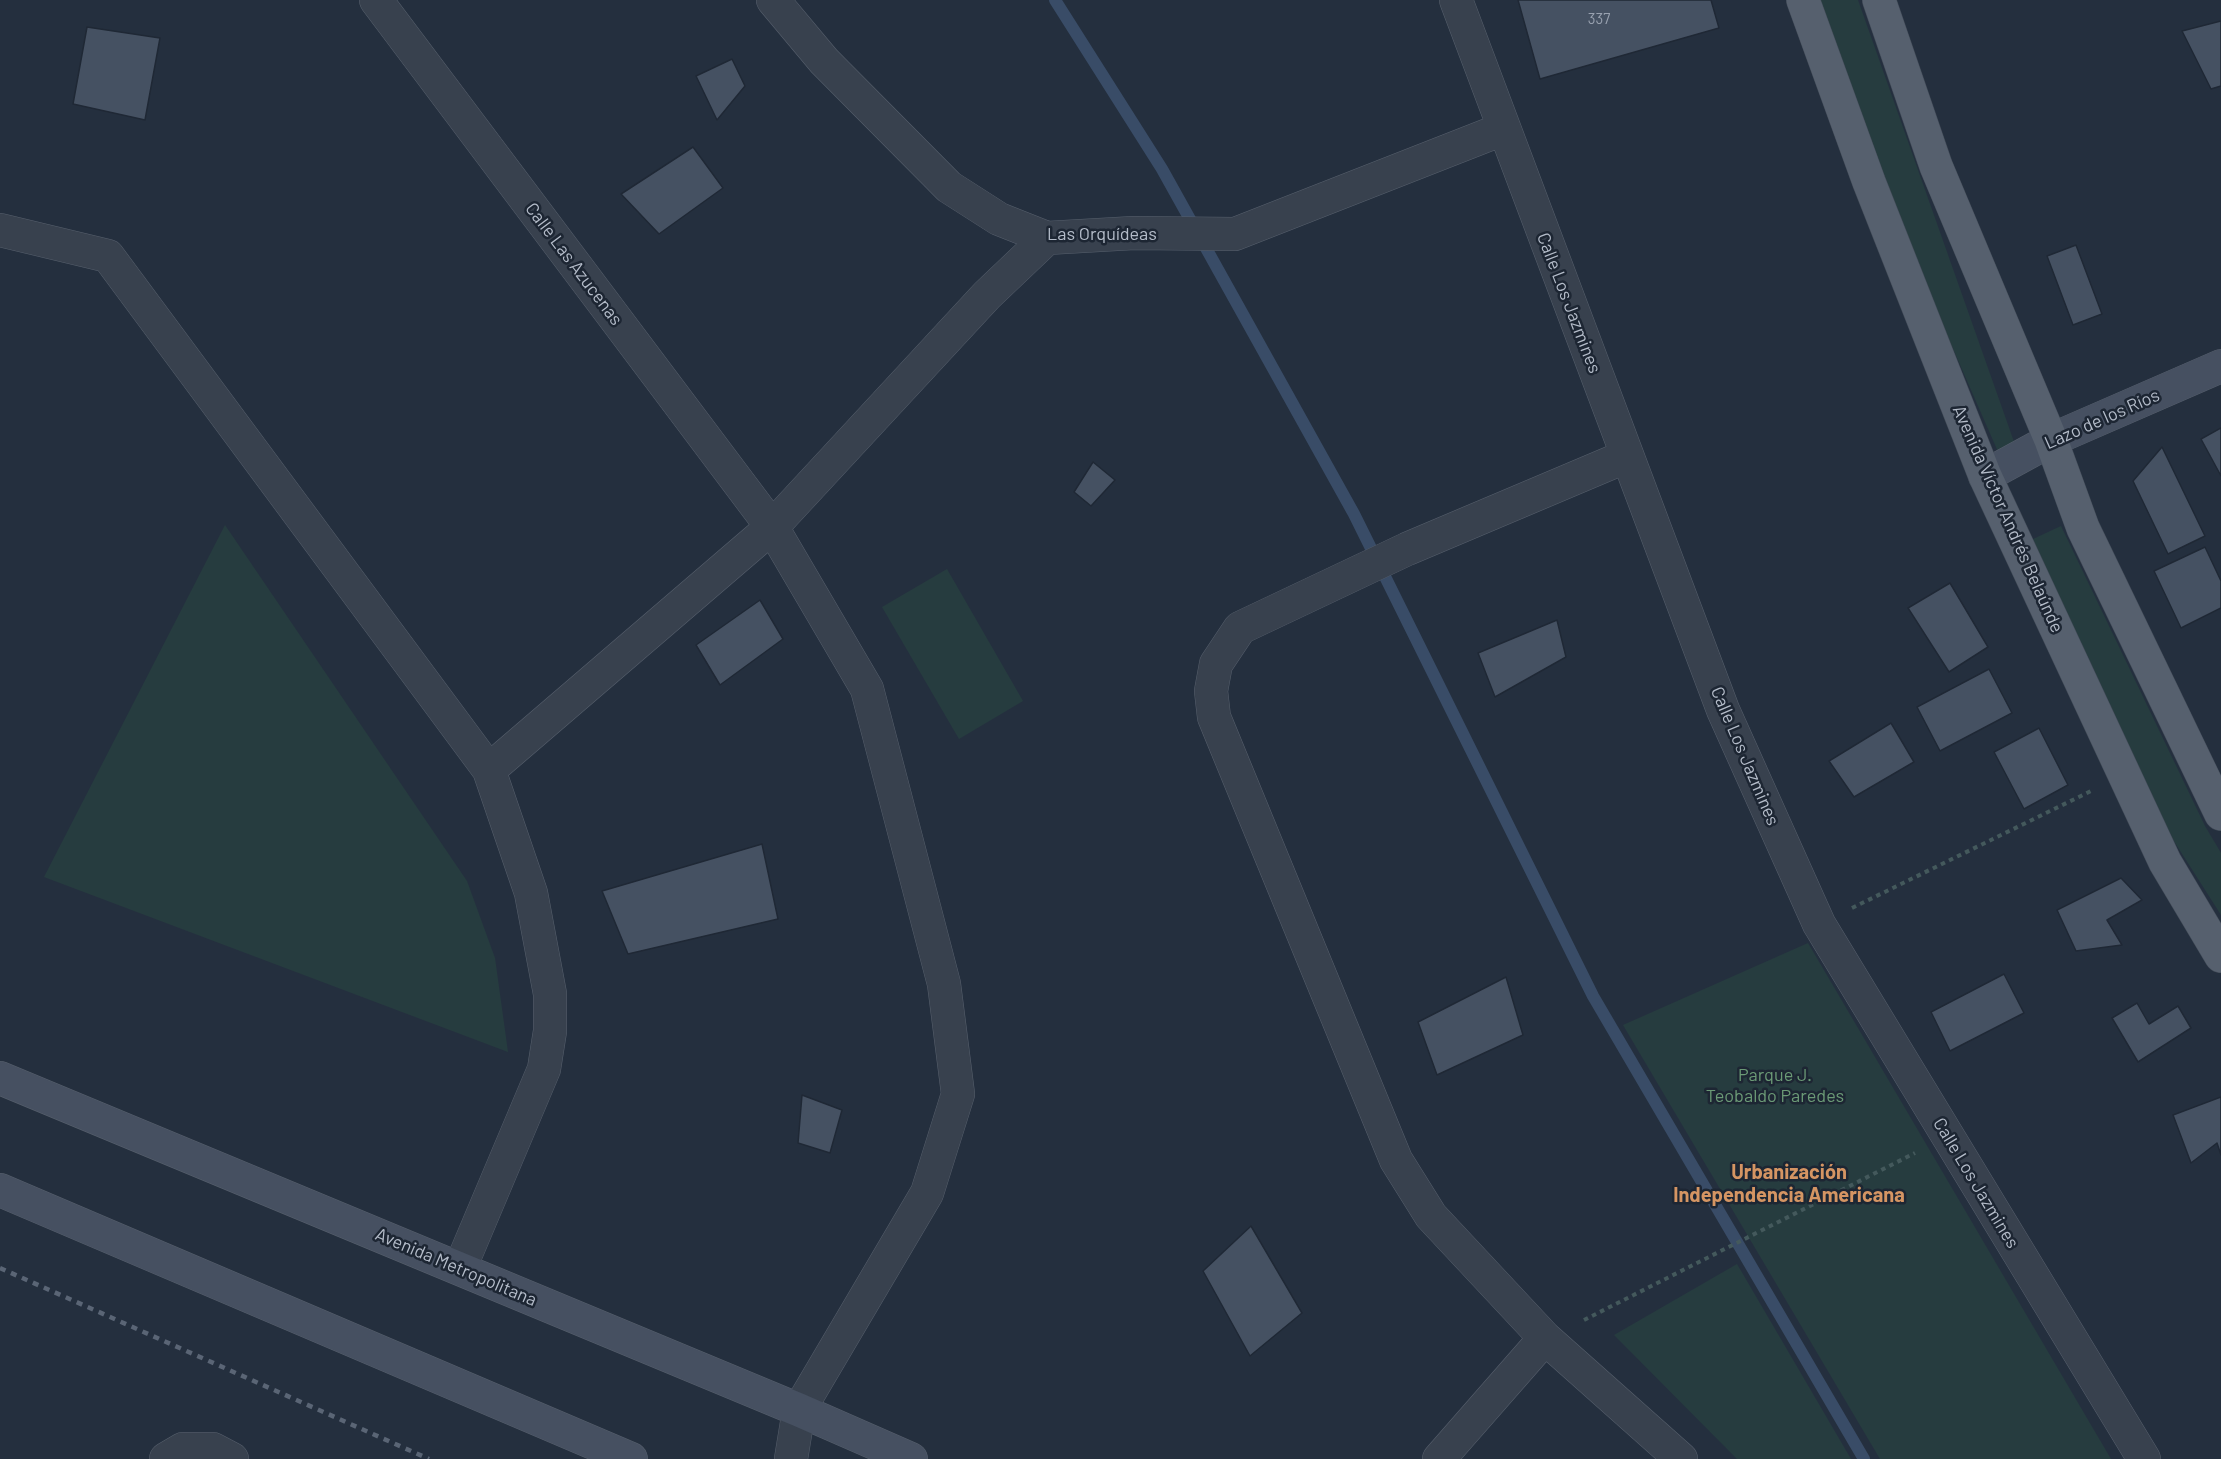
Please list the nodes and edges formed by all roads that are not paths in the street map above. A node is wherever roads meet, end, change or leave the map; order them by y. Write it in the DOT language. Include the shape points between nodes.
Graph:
graph roads {
  1 [pos="376,0"];
  2 [pos="773,0"];
  3 [pos="1456,0"];
  4 [pos="1803,0"];
  5 [pos="1879,0"];
  6 [pos="1503,129"];
  7 [pos="0,230"];
  8 [pos="1047,238"];
  9 [pos="2221,366"];
  10 [pos="2052,440"];
  11 [pos="1627,456"];
  12 [pos="1985,476"];
  13 [pos="772,527"];
  14 [pos="489,770"];
  15 [pos="2221,814"];
  16 [pos="2221,956"];
  17 [pos="0,1078"];
  18 [pos="0,1190"];
  19 [pos="460,1268"];
  20 [pos="1545,1338"];
  21 [pos="799,1410"];
  22 [pos="166,1459"];
  23 [pos="232,1459"];
  24 [pos="631,1459"];
  25 [pos="791,1459"];
  26 [pos="911,1459"];
  27 [pos="1439,1459"];
  28 [pos="1681,1459"];
  29 [pos="2144,1459"];
  1 -- 13 [label="street, Calle Las Azucenas"];
  2 -- 8 [label="street, Las Orquídeas" via="824,61 949,187 999,219"];
  3 -- 6 [label="street, Calle Los Jazmines"];
  4 -- 12 [label="main road, Avenida Víctor Andrés Belaúnde" via="1869,182"];
  5 -- 10 [label="main road" via="1936,166"];
  6 -- 8 [label="street, Las Orquídeas" via="1235,234 1134,233"];
  6 -- 11 [label="street, Calle Los Jazmines"];
  7 -- 14 [label="street" via="108,256"];
  8 -- 13 [label="street" via="987,295"];
  9 -- 10 [label="main road, Lazo de los Ríos"];
  10 -- 12 [label="main road, Lazo de los Ríos"];
  10 -- 15 [label="main road" via="2083,528"];
  11 -- 20 [label="street" via="1346,576 1240,628 1216,664 1211,692 1214,717 1396,1160 1431,1216"];
  11 -- 29 [label="street, Calle Los Jazmines" via="1723,710 1819,924"];
  12 -- 16 [label="main road, Avenida Víctor Andrés Belaúnde" via="2165,862"];
  13 -- 14 [label="street"];
  13 -- 21 [label="street, Calle Las Azucenas" via="867,689 944,984 958,1094 927,1193"];
  14 -- 19 [label="street" via="531,893 550,994 550,1031 544,1069"];
  17 -- 19 [label="main road, Avenida Metropolitana"];
  18 -- 24 [label="main road"];
  19 -- 21 [label="main road, Avenida Metropolitana"];
  20 -- 27 [label="street"];
  20 -- 28 [label="street"];
  21 -- 25 [label="street"];
  21 -- 26 [label="main road, Avenida Metropolitana"];
  22 -- 23 [label="street" via="183,1449 213,1449"];
}
